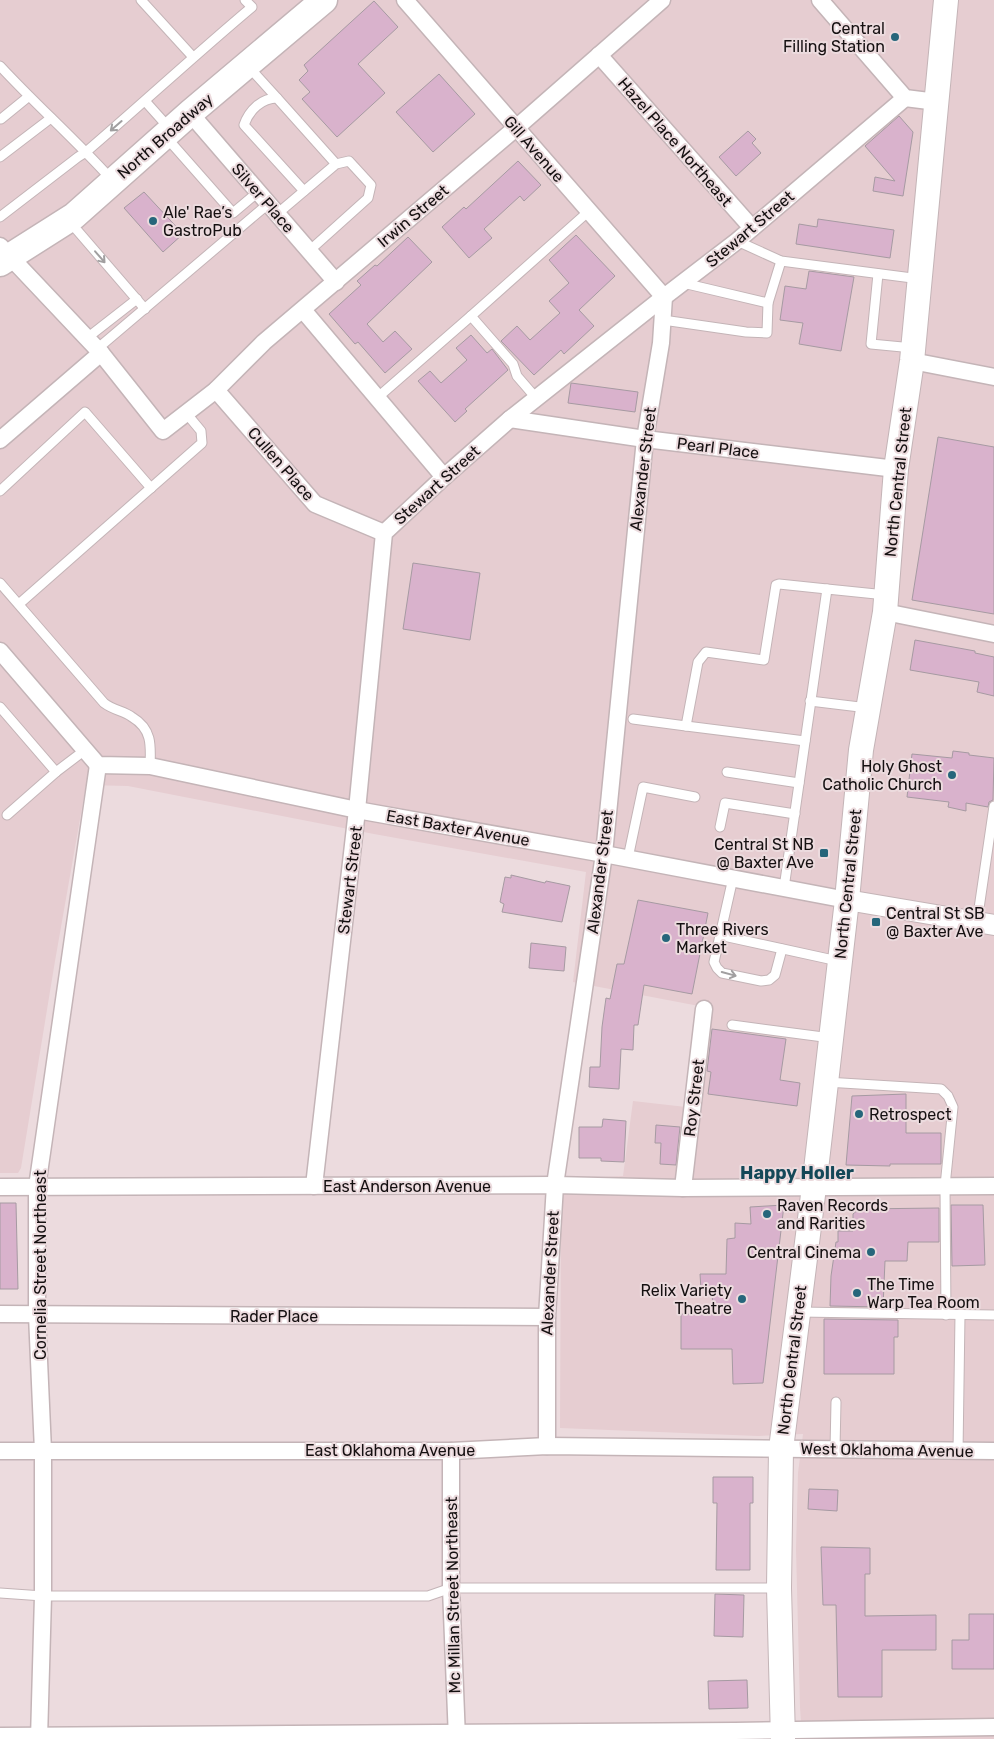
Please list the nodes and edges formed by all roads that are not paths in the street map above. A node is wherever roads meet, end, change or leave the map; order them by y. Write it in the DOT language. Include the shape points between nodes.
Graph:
graph roads {
  1 [pos="141,0"];
  2 [pos="245,0"];
  3 [pos="324,0"];
  4 [pos="405,0"];
  5 [pos="662,0"];
  6 [pos="820,0"];
  7 [pos="946,0"];
  8 [pos="599,55"];
  9 [pos="193,57"];
  10 [pos="0,66"];
  11 [pos="247,66"];
  12 [pos="28,96"];
  13 [pos="277,98"];
  14 [pos="905,98"];
  15 [pos="145,101"];
  16 [pos="937,102"];
  17 [pos="51,118"];
  18 [pos="1,119"];
  19 [pos="175,126"];
  20 [pos="516,128"];
  21 [pos="86,152"];
  22 [pos="0,157"];
  23 [pos="336,164"];
  24 [pos="113,181"];
  25 [pos="304,192"];
  26 [pos="268,204"];
  27 [pos="588,211"];
  28 [pos="0,217"];
  29 [pos="68,220"];
  30 [pos="752,228"];
  31 [pos="737,242"];
  32 [pos="309,251"];
  33 [pos="4,255"];
  34 [pos="780,260"];
  35 [pos="878,274"];
  36 [pos="920,279"];
  37 [pos="336,282"];
  38 [pos="683,283"];
  39 [pos="664,297"];
  40 [pos="137,299"];
  41 [pos="768,303"];
  42 [pos="145,309"];
  43 [pos="303,310"];
  44 [pos="472,316"];
  45 [pos="663,320"];
  46 [pos="95,347"];
  47 [pos="913,354"];
  48 [pos="994,377"];
  49 [pos="216,390"];
  50 [pos="377,398"];
  51 [pos="536,398"];
  52 [pos="186,413"];
  53 [pos="510,419"];
  54 [pos="644,439"];
  55 [pos="0,440"];
  56 [pos="896,469"];
  57 [pos="444,477"];
  58 [pos="151,488"];
  59 [pos="0,491"];
  60 [pos="384,533"];
  61 [pos="0,583"];
  62 [pos="827,589"];
  63 [pos="19,604"];
  64 [pos="886,604"];
  65 [pos="994,634"];
  66 [pos="0,653"];
  67 [pos="810,701"];
  68 [pos="0,707"];
  69 [pos="868,708"];
  70 [pos="633,719"];
  71 [pos="686,726"];
  72 [pos="805,741"];
  73 [pos="85,750"];
  74 [pos="98,765"];
  75 [pos="150,766"];
  76 [pos="56,772"];
  77 [pos="727,772"];
  78 [pos="800,783"];
  79 [pos="695,797"];
  80 [pos="994,806"];
  81 [pos="358,810"];
  82 [pos="795,814"];
  83 [pos="7,815"];
  84 [pos="720,827"];
  85 [pos="604,854"];
  86 [pos="628,858"];
  87 [pos="733,878"];
  88 [pos="784,888"];
  89 [pos="847,900"];
  90 [pos="986,923"];
  91 [pos="719,935"];
  92 [pos="782,949"];
  93 [pos="840,961"];
  94 [pos="704,1009"];
  95 [pos="732,1025"];
  96 [pos="831,1038"];
  97 [pos="826,1082"];
  98 [pos="314,1186"];
  99 [pos="554,1186"];
  100 [pos="945,1186"];
  101 [pos="994,1186"];
  102 [pos="0,1187"];
  103 [pos="37,1187"];
  104 [pos="814,1187"];
  105 [pos="683,1188"];
  106 [pos="798,1312"];
  107 [pos="0,1314"];
  108 [pos="37,1315"];
  109 [pos="946,1315"];
  110 [pos="960,1315"];
  111 [pos="994,1315"];
  112 [pos="547,1317"];
  113 [pos="836,1402"];
  114 [pos="547,1446"];
  115 [pos="780,1449"];
  116 [pos="835,1449"];
  117 [pos="0,1451"];
  118 [pos="43,1451"];
  119 [pos="451,1451"];
  120 [pos="958,1452"];
  121 [pos="994,1452"];
  122 [pos="450,1588"];
  123 [pos="779,1588"];
  124 [pos="0,1593"];
  125 [pos="43,1596"];
  126 [pos="994,1727"];
  127 [pos="735,1735"];
  128 [pos="783,1735"];
  129 [pos="0,1736"];
  130 [pos="457,1736"];
  131 [pos="39,1737"];
  1 -- 9 [label="lane"];
  2 -- 9 [label="lane" via="252,8"];
  3 -- 11 [label="main road, North Broadway"];
  4 -- 20 [label="street, Gill Avenue"];
  5 -- 8 [label="street, Irwin Street"];
  6 -- 14 [label="street"];
  7 -- 16 [label="main road, North Central Street"];
  8 -- 20 [label="street, Irwin Street"];
  8 -- 30 [label="street, Hazel Place Northeast"];
  9 -- 15 [label="lane"];
  10 -- 12 [label="lane"];
  11 -- 13 [label="lane"];
  11 -- 19 [label="main road, North Broadway"];
  12 -- 17 [label="lane"];
  12 -- 18 [label="lane"];
  13 -- 23 [label="lane"];
  13 -- 25 [label="lane" via="266,98 247,116 244,125"];
  14 -- 16 [label="street"];
  14 -- 30 [label="street, Stewart Street"];
  15 -- 19 [label="lane"];
  15 -- 21 [label="lane, one-way"];
  16 -- 36 [label="main road, North Central Street"];
  17 -- 21 [label="lane"];
  17 -- 22 [label="lane"];
  19 -- 24 [label="main road, North Broadway"];
  19 -- 26 [label="street, Silver Place"];
  19 -- 26 [label="lane" via="233,213"];
  20 -- 27 [label="street, Gill Avenue"];
  20 -- 37 [label="street, Irwin Street"];
  21 -- 24 [label="lane"];
  21 -- 28 [label="lane"];
  23 -- 25 [label="lane"];
  23 -- 32 [label="lane" via="348,161 371,185 368,198"];
  24 -- 29 [label="main road, North Broadway"];
  25 -- 26 [label="lane"];
  26 -- 32 [label="street, Silver Place"];
  26 -- 42 [label="lane"];
  27 -- 39 [label="street, Gill Avenue"];
  27 -- 44 [label="lane"];
  29 -- 33 [label="main road, North Broadway"];
  29 -- 40 [label="lane, one-way"];
  30 -- 31 [label="street, Stewart Street"];
  31 -- 34 [label="lane"];
  31 -- 38 [label="street, Stewart Street"];
  32 -- 37 [label="street, Silver Place"];
  33 -- 46 [label="street"];
  34 -- 35 [label="lane"];
  34 -- 41 [label="lane"];
  35 -- 36 [label="lane"];
  35 -- 47 [label="lane" via="871,344"];
  36 -- 47 [label="main road, North Central Street"];
  37 -- 43 [label="street, Irwin Street"];
  38 -- 39 [label="street, Stewart Street"];
  38 -- 41 [label="lane"];
  39 -- 45 [label="street, Alexander Street"];
  39 -- 51 [label="street, Stewart Street"];
  40 -- 42 [label="lane"];
  40 -- 46 [label="lane"];
  41 -- 45 [label="lane" via="767,332"];
  42 -- 46 [label="lane"];
  43 -- 49 [label="street, Irwin Street" via="264,342"];
  43 -- 50 [label="street"];
  44 -- 50 [label="lane"];
  44 -- 51 [label="lane"];
  45 -- 54 [label="street, Alexander Street"];
  46 -- 52 [label="street, Irwin Street" via="164,431"];
  46 -- 55 [label="street"];
  47 -- 48 [label="street"];
  47 -- 56 [label="main road, North Central Street"];
  49 -- 52 [label="street, Irwin Street"];
  49 -- 60 [label="street, Cullen Place" via="315,504"];
  50 -- 57 [label="street"];
  51 -- 53 [label="street, Stewart Street"];
  52 -- 58 [label="lane" via="201,432 202,444"];
  53 -- 54 [label="street, Pearl Place"];
  53 -- 57 [label="street, Stewart Street"];
  54 -- 56 [label="street, Pearl Place"];
  54 -- 85 [label="street, Alexander Street"];
  56 -- 64 [label="main road, North Central Street"];
  57 -- 60 [label="street, Stewart Street"];
  58 -- 59 [label="lane" via="85,412"];
  58 -- 63 [label="lane"];
  60 -- 81 [label="street, Stewart Street"];
  61 -- 63 [label="lane"];
  62 -- 64 [label="lane"];
  62 -- 67 [label="lane"];
  62 -- 71 [label="lane" via="776,586 764,660 706,652 698,662"];
  63 -- 75 [label="lane" via="104,704 132,716 145,728 151,745"];
  64 -- 65 [label="street"];
  64 -- 69 [label="main road, North Central Street"];
  66 -- 73 [label="street"];
  67 -- 69 [label="lane"];
  67 -- 72 [label="lane"];
  68 -- 76 [label="lane"];
  69 -- 89 [label="main road, North Central Street"];
  70 -- 71 [label="lane"];
  71 -- 72 [label="lane"];
  72 -- 78 [label="lane"];
  73 -- 74 [label="street"];
  73 -- 76 [label="lane"];
  74 -- 75 [label="street, East Baxter Avenue"];
  74 -- 103 [label="street, Cornelia Street Northeast"];
  75 -- 81 [label="street, East Baxter Avenue"];
  76 -- 83 [label="lane"];
  77 -- 78 [label="lane"];
  78 -- 82 [label="lane"];
  79 -- 86 [label="lane" via="643,787"];
  80 -- 90 [label="lane"];
  81 -- 85 [label="street, East Baxter Avenue"];
  81 -- 98 [label="street, Stewart Street"];
  82 -- 84 [label="lane" via="725,803"];
  82 -- 88 [label="lane"];
  85 -- 86 [label="street, East Baxter Avenue"];
  85 -- 99 [label="street, Alexander Street"];
  86 -- 87 [label="street, East Baxter Avenue"];
  87 -- 88 [label="street, East Baxter Avenue"];
  87 -- 91 [label="lane"];
  88 -- 89 [label="street, East Baxter Avenue"];
  89 -- 90 [label="street"];
  89 -- 93 [label="main road, North Central Street"];
  91 -- 92 [label="lane"];
  91 -- 92 [label="lane, one-way" via="714,962 722,973 768,980 776,975"];
  92 -- 93 [label="lane"];
  93 -- 96 [label="main road, North Central Street"];
  94 -- 105 [label="street, Roy Street"];
  95 -- 96 [label="lane"];
  96 -- 97 [label="main road, North Central Street"];
  97 -- 100 [label="lane" via="941,1089 953,1107"];
  97 -- 104 [label="main road, North Central Street"];
  98 -- 99 [label="street, East Anderson Avenue"];
  98 -- 103 [label="street, East Anderson Avenue"];
  99 -- 105 [label="street, East Anderson Avenue"];
  99 -- 112 [label="street, Alexander Street"];
  100 -- 101 [label="street, East Anderson Avenue"];
  100 -- 104 [label="street, East Anderson Avenue"];
  100 -- 109 [label="lane"];
  102 -- 103 [label="street, East Anderson Avenue"];
  103 -- 108 [label="street, Cornelia Street Northeast"];
  104 -- 105 [label="street, East Anderson Avenue"];
  104 -- 106 [label="main road, North Central Street"];
  106 -- 109 [label="lane"];
  106 -- 115 [label="main road, North Central Street"];
  107 -- 108 [label="street, Rader Place"];
  108 -- 112 [label="street, Rader Place"];
  108 -- 118 [label="street, Cornelia Street Northeast"];
  109 -- 110 [label="lane"];
  110 -- 111 [label="lane"];
  110 -- 120 [label="lane"];
  112 -- 114 [label="street, Alexander Street"];
  113 -- 116 [label="lane"];
  114 -- 115 [label="street, East Oklahoma Avenue"];
  114 -- 119 [label="street, East Oklahoma Avenue"];
  115 -- 116 [label="street, West Oklahoma Avenue"];
  115 -- 123 [label="main road, North Central Street"];
  116 -- 120 [label="street, West Oklahoma Avenue"];
  117 -- 118 [label="street, East Oklahoma Avenue"];
  118 -- 119 [label="street, East Oklahoma Avenue"];
  118 -- 125 [label="street, Cornelia Street Northeast"];
  119 -- 122 [label="street, Mc Millan Street Northeast"];
  120 -- 121 [label="street, West Oklahoma Avenue"];
  122 -- 123 [label="lane"];
  122 -- 125 [label="lane" via="428,1596"];
  122 -- 130 [label="street, Mc Millan Street Northeast"];
  123 -- 128 [label="main road, North Central Street"];
  124 -- 125 [label="lane"];
  125 -- 131 [label="street, Cornelia Street Northeast"];
  126 -- 128 [label="street"];
  127 -- 128 [label="street"];
  127 -- 130 [label="street"];
  129 -- 131 [label="street"];
  130 -- 131 [label="street"];
}
